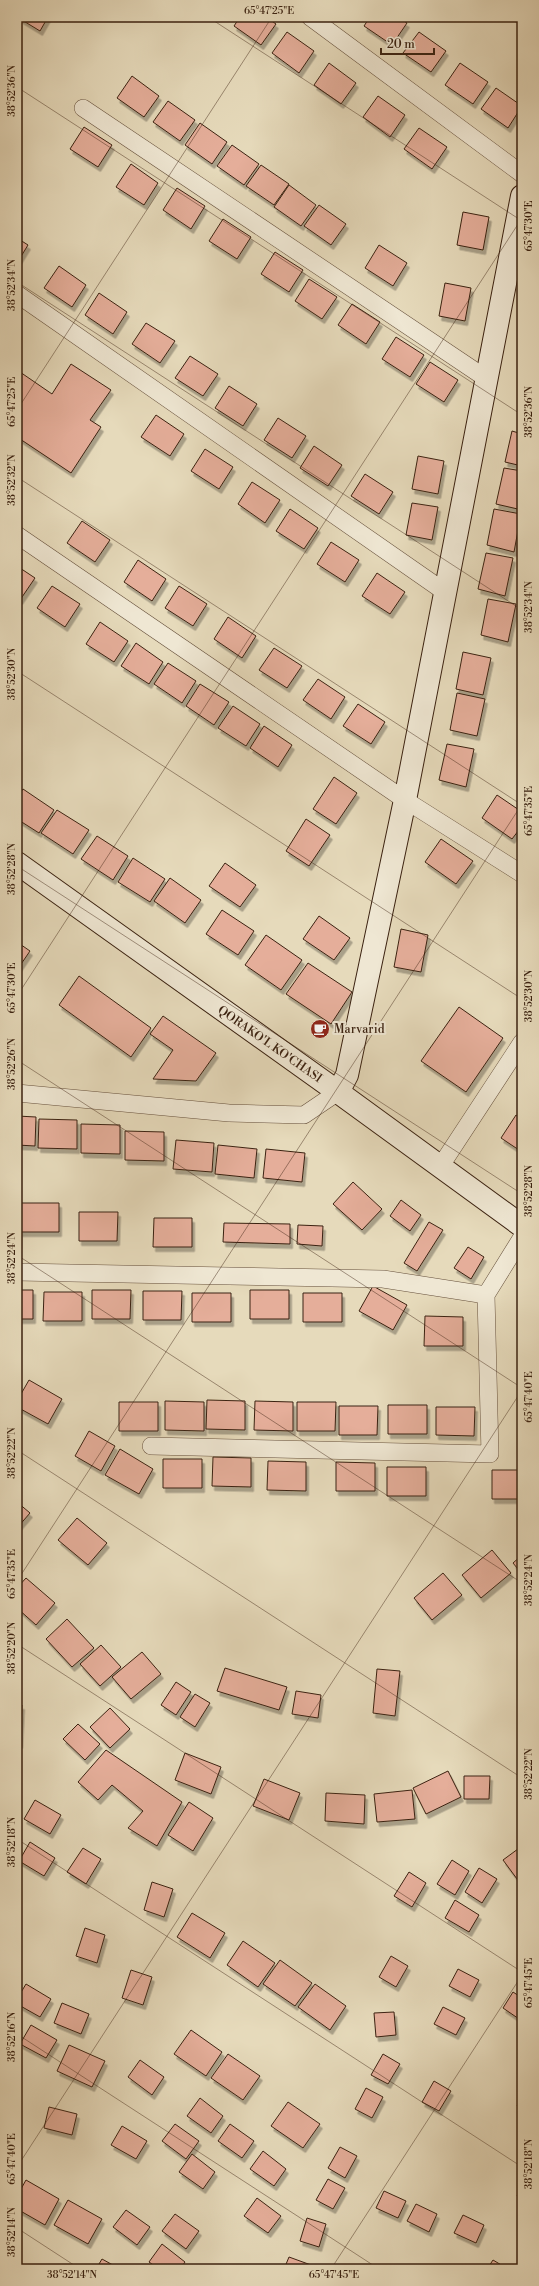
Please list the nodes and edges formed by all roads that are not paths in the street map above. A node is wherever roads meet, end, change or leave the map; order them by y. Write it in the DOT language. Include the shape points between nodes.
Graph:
graph roads {
  1 [pos="310,17"];
  2 [pos="83,108"];
  3 [pos="522,174"];
  4 [pos="521,203"];
  5 [pos="17,294"];
  6 [pos="487,379"];
  7 [pos="17,535"];
  8 [pos="445,592"];
  9 [pos="405,800"];
  10 [pos="17,863"];
  11 [pos="522,874"];
  12 [pos="522,1042"];
  13 [pos="338,1092"];
  14 [pos="17,1093"];
  15 [pos="440,1167"];
  16 [pos="522,1226"];
  17 [pos="522,1237"];
  18 [pos="17,1272"];
  19 [pos="486,1295"];
  20 [pos="151,1446"];
  1 -- 3 [label="street"];
  2 -- 6 [label="street"];
  4 -- 6 [label="street"];
  5 -- 8 [label="street"];
  6 -- 8 [label="street"];
  7 -- 9 [label="street"];
  8 -- 9 [label="street"];
  9 -- 11 [label="street"];
  9 -- 13 [label="street" via="347,1075"];
  10 -- 13 [label="street, QORAKO'L KO'CHASI"];
  12 -- 15 [label="street"];
  13 -- 14 [label="street" via="304,1114 229,1113"];
  13 -- 15 [label="street, QORAKO'L KO'CHASI"];
  15 -- 16 [label="street, QORAKO'L KO'CHASI"];
  17 -- 19 [label="street"];
  18 -- 19 [label="street" via="384,1279"];
  19 -- 20 [label="street" via="490,1454"];
}
